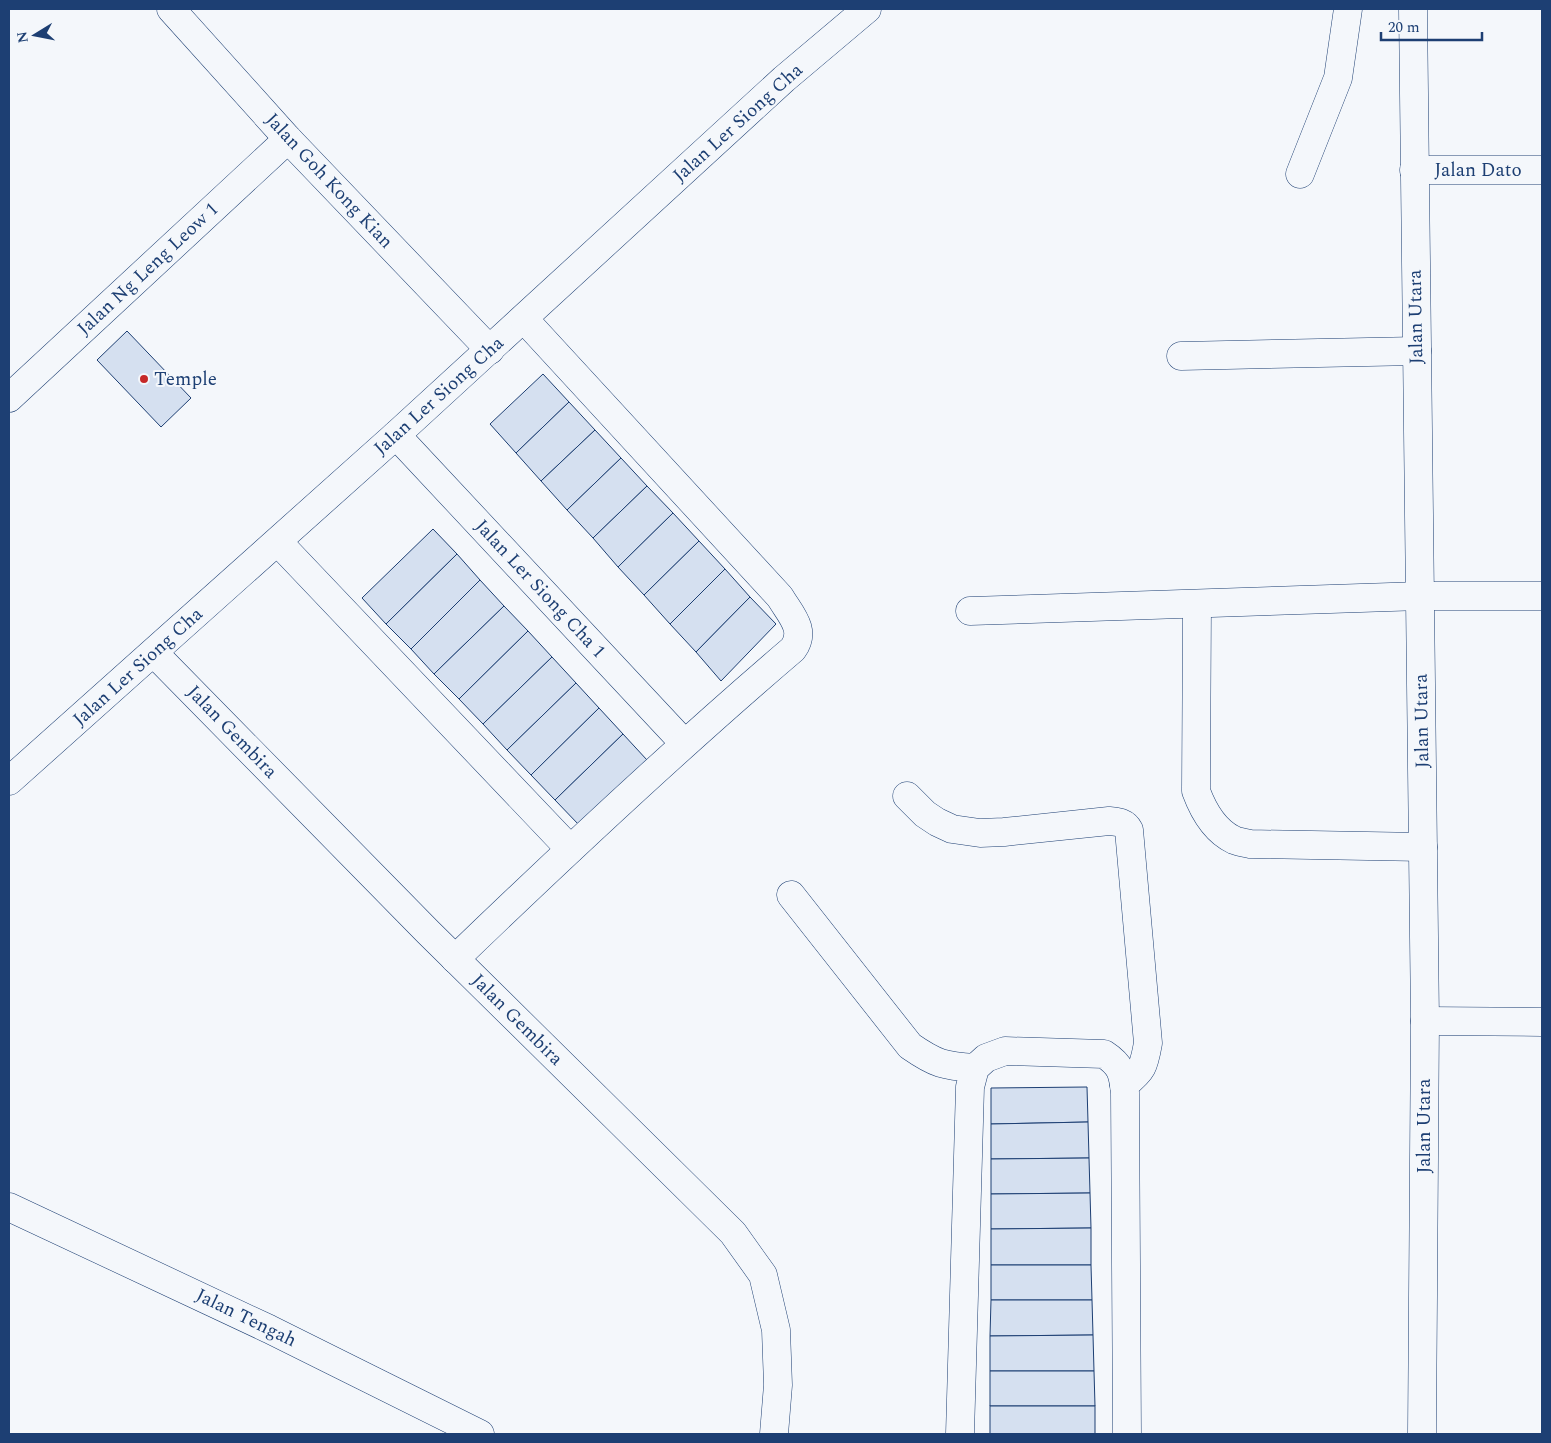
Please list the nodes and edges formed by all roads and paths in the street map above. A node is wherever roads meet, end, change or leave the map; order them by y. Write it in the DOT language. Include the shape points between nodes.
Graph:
graph roads {
  1 [pos="171,9"];
  2 [pos="867,9"];
  3 [pos="1348,9"];
  4 [pos="1413,9"];
  5 [pos="288,139"];
  6 [pos="1414,170"];
  7 [pos="1542,170"];
  8 [pos="1300,174"];
  9 [pos="524,319"];
  10 [pos="490,350"];
  11 [pos="1417,351"];
  12 [pos="1181,356"];
  13 [pos="9,398"];
  14 [pos="396,435"];
  15 [pos="278,542"];
  16 [pos="1421,596"];
  17 [pos="1542,596"];
  18 [pos="1197,604"];
  19 [pos="970,611"];
  20 [pos="154,652"];
  21 [pos="684,744"];
  22 [pos="9,781"];
  23 [pos="906,796"];
  24 [pos="1423,847"];
  25 [pos="570,849"];
  26 [pos="791,895"];
  27 [pos="455,958"];
  28 [pos="1425,1021"];
  29 [pos="1542,1022"];
  30 [pos="975,1068"];
  31 [pos="1124,1085"];
  32 [pos="9,1207"];
  33 [pos="480,1434"];
  34 [pos="774,1434"];
  35 [pos="960,1434"];
  36 [pos="1127,1434"];
  37 [pos="1422,1434"];
  1 -- 5 [label="street, Jalan Goh Kong Kian"];
  2 -- 9 [label="street, Jalan Ler Siong Cha" via="784,79"];
  3 -- 8 [label="street" via="1338,78"];
  4 -- 6 [label="street, Jalan Utara"];
  5 -- 10 [label="street, Jalan Goh Kong Kian"];
  5 -- 13 [label="street, Jalan Ng Leng Leow 1"];
  6 -- 7 [label="street, Jalan Dato"];
  6 -- 11 [label="street, Jalan Utara"];
  9 -- 10 [label="street, Jalan Ler Siong Cha"];
  9 -- 21 [label="street" via="780,597 799,628 799,641 793,648"];
  10 -- 14 [label="street, Jalan Ler Siong Cha"];
  11 -- 12 [label="street"];
  11 -- 16 [label="street, Jalan Utara"];
  14 -- 15 [label="street, Jalan Ler Siong Cha"];
  14 -- 21 [label="street, Jalan Ler Siong Cha 1"];
  15 -- 20 [label="street, Jalan Ler Siong Cha"];
  15 -- 25 [label="street"];
  16 -- 17 [label="street"];
  16 -- 18 [label="street"];
  16 -- 24 [label="street, Jalan Utara"];
  18 -- 19 [label="street"];
  18 -- 24 [label="street" via="1196,791 1208,816 1234,840 1250,844"];
  20 -- 22 [label="street, Jalan Ler Siong Cha"];
  20 -- 27 [label="street, Jalan Gembira"];
  21 -- 25 [label="street"];
  23 -- 31 [label="street" via="925,814 952,829 980,833 1109,821 1127,825 1130,830 1148,1043 1144,1064 1137,1076"];
  24 -- 28 [label="street, Jalan Utara"];
  25 -- 27 [label="street"];
  26 -- 30 [label="street" via="910,1046 930,1060 949,1066"];
  27 -- 34 [label="street, Jalan Gembira" via="733,1233 763,1275 776,1330 778,1385"];
  28 -- 29 [label="street"];
  28 -- 37 [label="street, Jalan Utara"];
  30 -- 31 [label="street" via="986,1058 1005,1051 1104,1054 1116,1062"];
  30 -- 35 [label="street" via="970,1087"];
  31 -- 36 [label="street"];
  32 -- 33 [label="street, Jalan Tengah" via="269,1328"];
}
